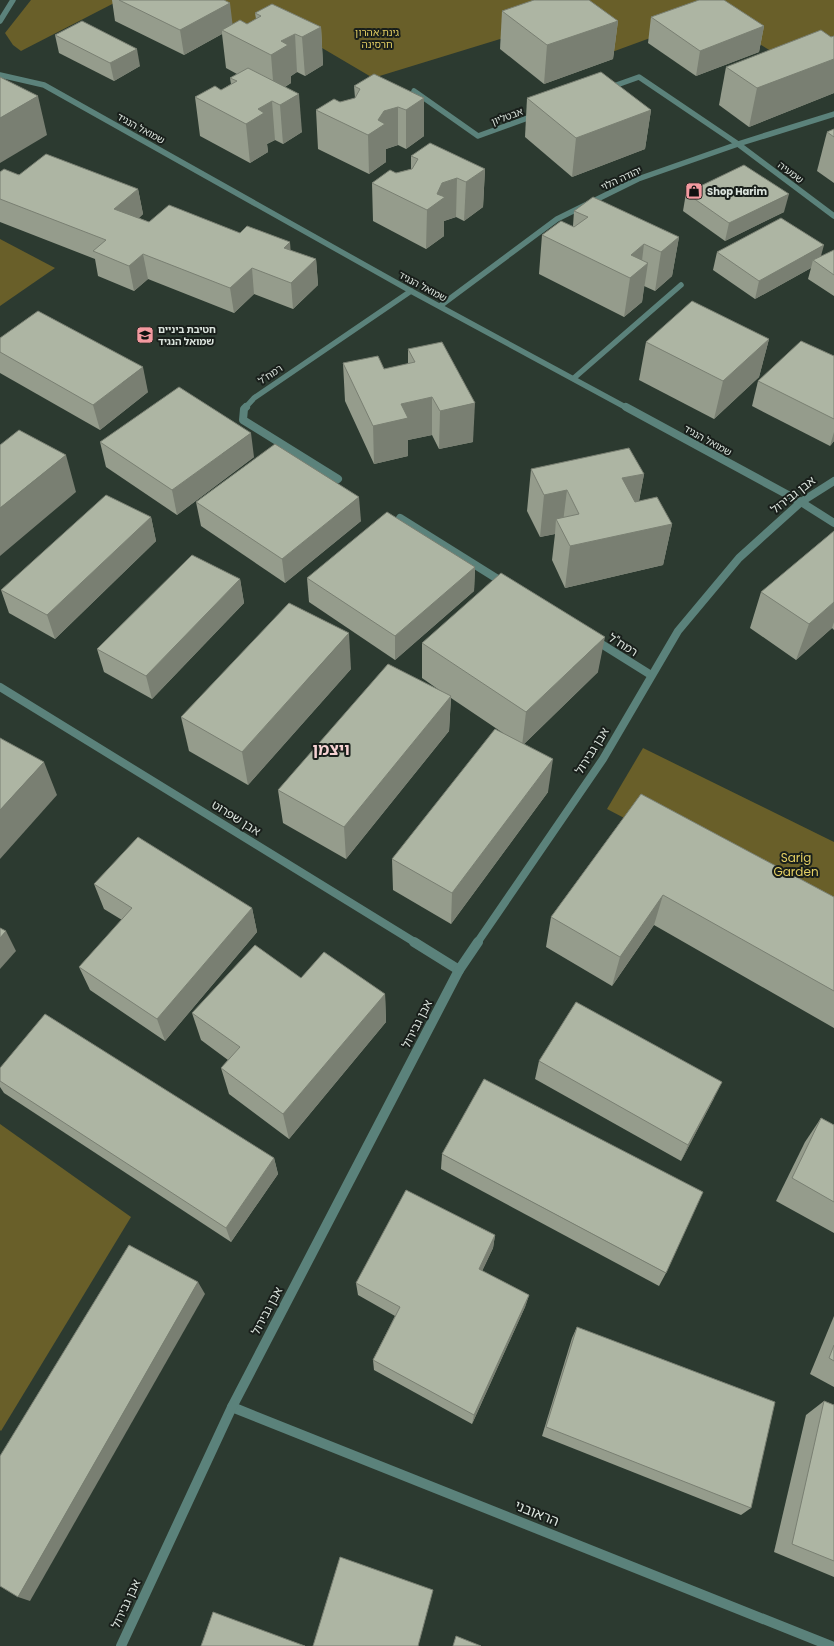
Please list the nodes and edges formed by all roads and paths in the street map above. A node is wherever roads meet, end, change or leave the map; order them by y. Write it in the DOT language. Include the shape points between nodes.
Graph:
graph roads {
  1 [pos="13,1"];
  2 [pos="0,21"];
  3 [pos="0,75"];
  4 [pos="603,90"];
  5 [pos="414,92"];
  6 [pos="544,112"];
  7 [pos="834,114"];
  8 [pos="738,144"];
  9 [pos="834,216"];
  10 [pos="681,285"];
  11 [pos="411,291"];
  12 [pos="440,306"];
  13 [pos="574,378"];
  14 [pos="338,479"];
  15 [pos="834,481"];
  16 [pos="801,502"];
  17 [pos="400,518"];
  18 [pos="834,523"];
  19 [pos="512,588"];
  20 [pos="585,634"];
  21 [pos="651,675"];
  22 [pos="0,687"];
  23 [pos="460,970"];
  24 [pos="232,1407"];
  25 [pos="121,1646"];
  26 [pos="832,1646"];
  1 -- 2 [label="street"];
  3 -- 11 [label="street, שמואל הנגיד" via="44,86"];
  4 -- 8 [label="street" via="640,77"];
  5 -- 6 [label="street, אבטליון" via="478,136"];
  7 -- 8 [label="street, יהודה הלוי"];
  8 -- 9 [label="street, שמעיה"];
  8 -- 12 [label="street, יהודה הלוי" via="638,179 557,219"];
  10 -- 13 [label="street"];
  11 -- 12 [label="street, שמואל הנגיד"];
  11 -- 14 [label="street, רמח\"ל" via="254,398 244,409 243,420"];
  12 -- 13 [label="street, שמואל הנגיד"];
  13 -- 16 [label="street, שמואל הנגיד"];
  15 -- 16 [label="street, אבן גבירול"];
  16 -- 18 [label="street, שמואל הנגיד"];
  16 -- 21 [label="street, אבן גבירול" via="739,558 678,631"];
  17 -- 19 [label="street"];
  20 -- 21 [label="street, רמח\"ל"];
  21 -- 23 [label="street, אבן גבירול" via="603,759"];
  22 -- 23 [label="street, אבן שפרוט"];
  23 -- 24 [label="street, אבן גבירול"];
  24 -- 25 [label="street, אבן גבירול"];
  24 -- 26 [label="street, הראובני"];
}
